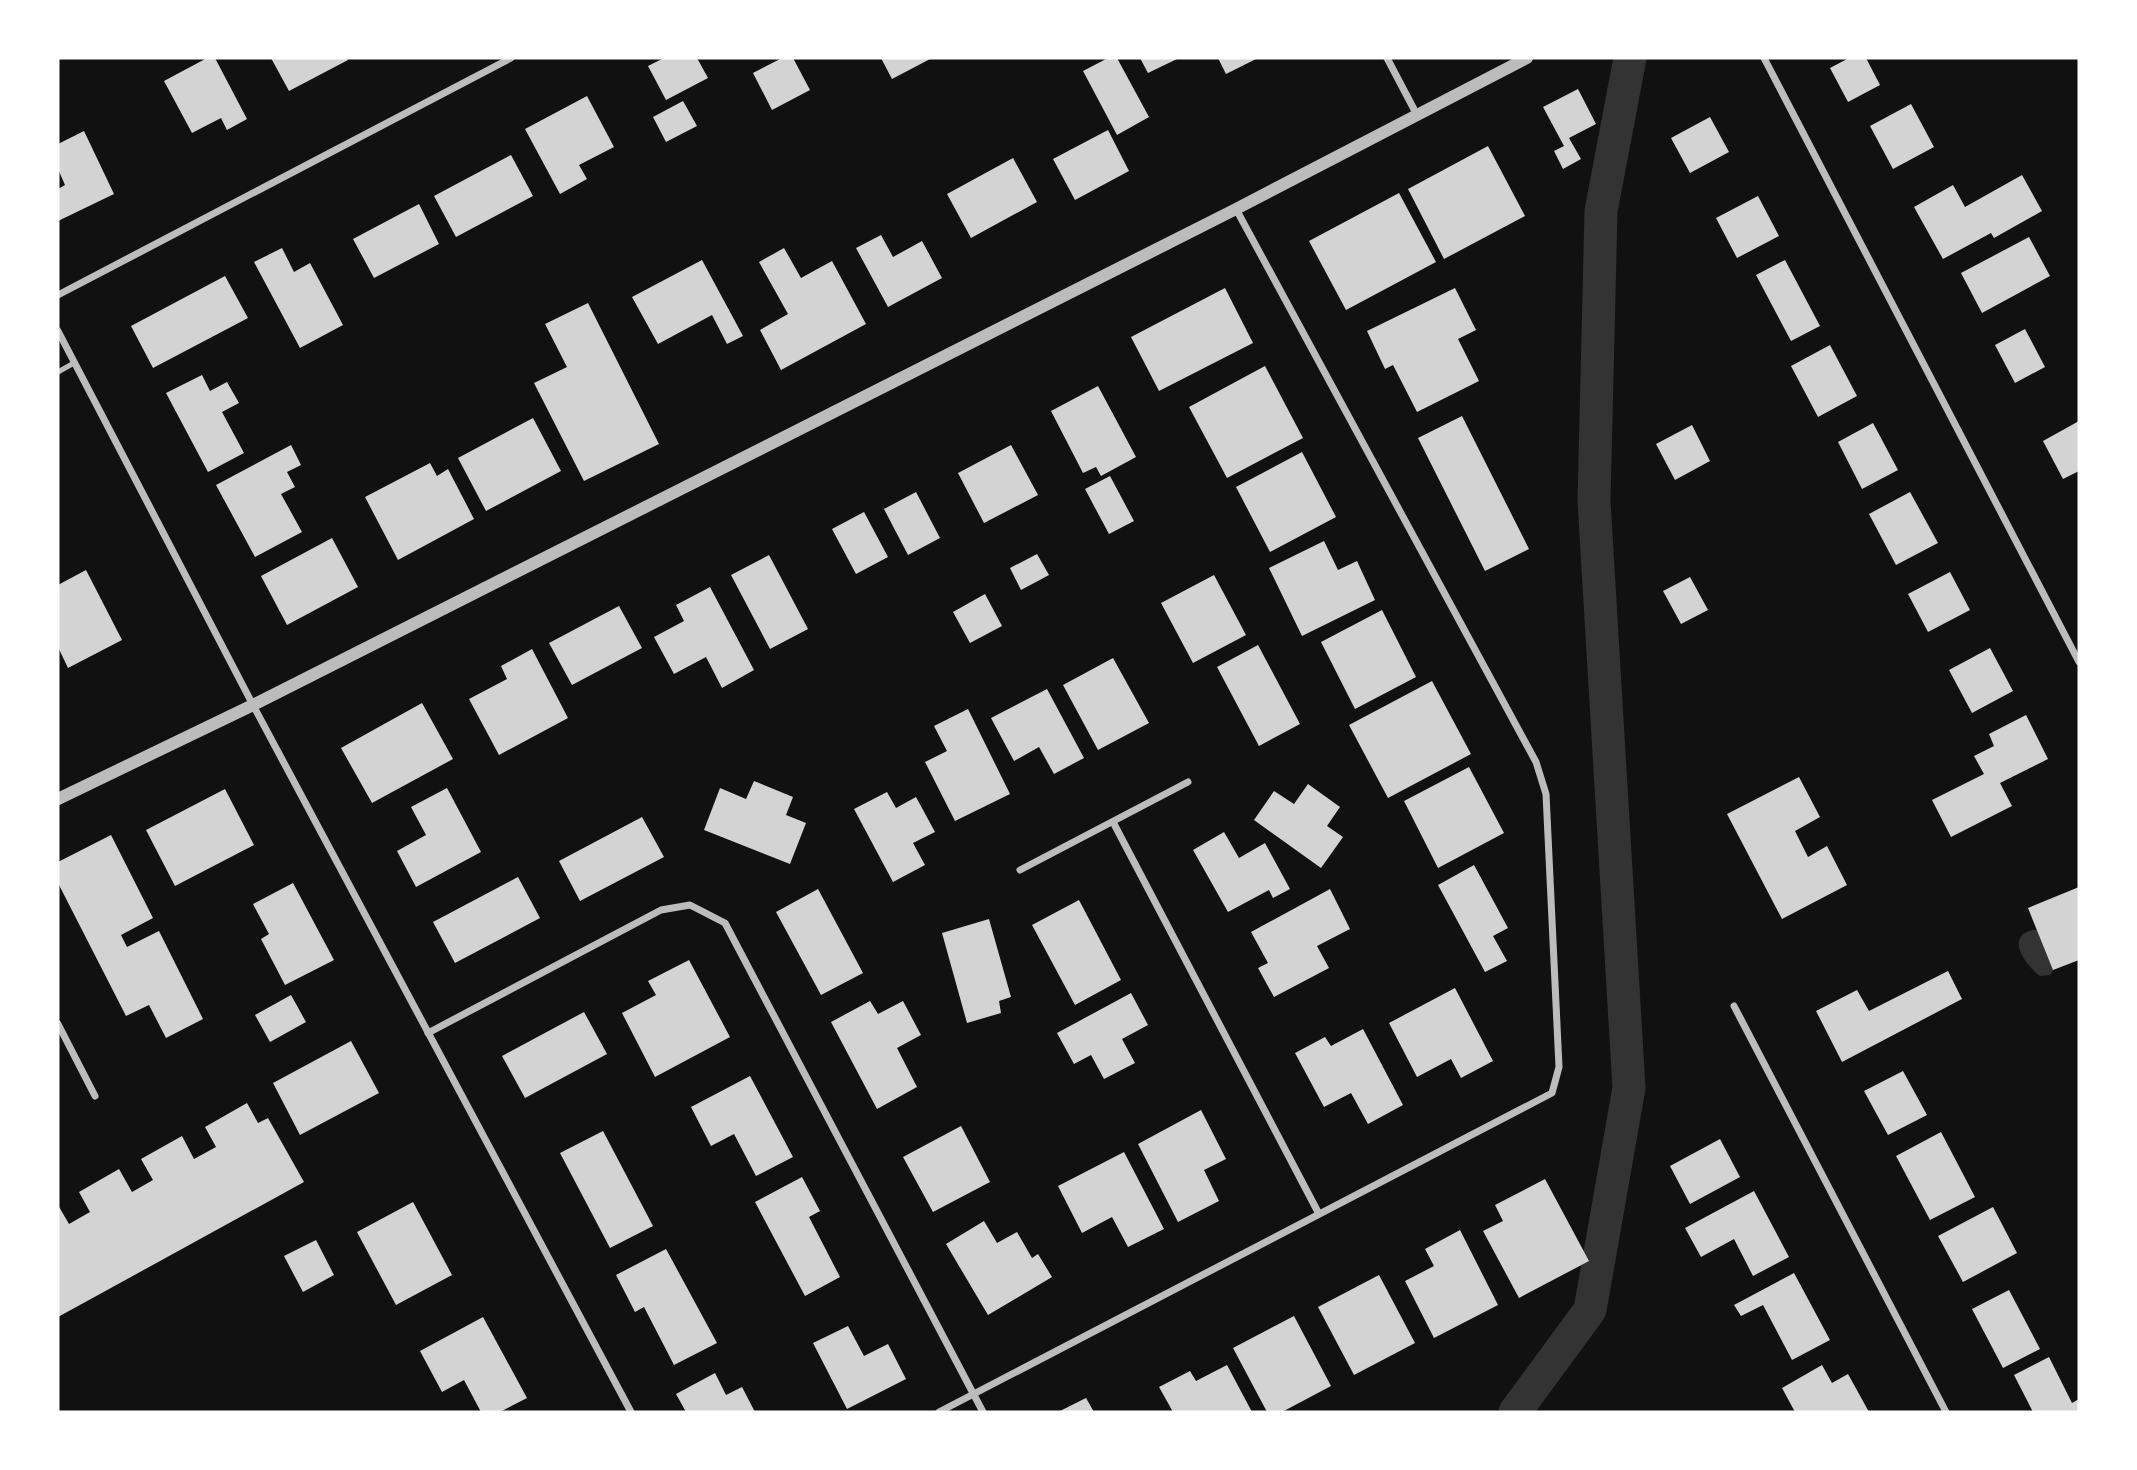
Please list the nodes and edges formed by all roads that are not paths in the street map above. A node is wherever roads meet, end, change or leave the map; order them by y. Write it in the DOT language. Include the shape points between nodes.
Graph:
graph roads {
  1 [pos="511,58"];
  2 [pos="1387,58"];
  3 [pos="1527,58"];
  4 [pos="1764,58"];
  5 [pos="1417,115"];
  6 [pos="1236,209"];
  7 [pos="58,295"];
  8 [pos="58,331"];
  9 [pos="74,363"];
  10 [pos="58,372"];
  11 [pos="2079,662"];
  12 [pos="253,705"];
  13 [pos="1188,782"];
  14 [pos="60,793"];
  15 [pos="1114,822"];
  16 [pos="1020,870"];
  17 [pos="1734,1006"];
  18 [pos="58,1024"];
  19 [pos="428,1033"];
  20 [pos="95,1096"];
  21 [pos="1319,1214"];
  22 [pos="973,1395"];
  23 [pos="631,1412"];
  24 [pos="939,1412"];
  25 [pos="983,1412"];
  26 [pos="1946,1412"];
  1 -- 7 [label="street"];
  2 -- 5 [label="street"];
  3 -- 5 [label="street"];
  4 -- 11 [label="street"];
  5 -- 6 [label="street"];
  6 -- 12 [label="street"];
  6 -- 21 [label="street" via="1536,762 1546,794 1559,1067 1552,1093"];
  8 -- 9 [label="street"];
  9 -- 10 [label="lane"];
  9 -- 12 [label="street"];
  12 -- 14 [label="street"];
  12 -- 19 [label="street"];
  13 -- 15 [label="street"];
  15 -- 16 [label="street"];
  15 -- 21 [label="street"];
  17 -- 26 [label="street"];
  18 -- 20 [label="street"];
  19 -- 22 [label="street" via="662,910 690,905 725,923"];
  19 -- 23 [label="street"];
  21 -- 22 [label="street"];
  22 -- 24 [label="street"];
  22 -- 25 [label="street"];
}
